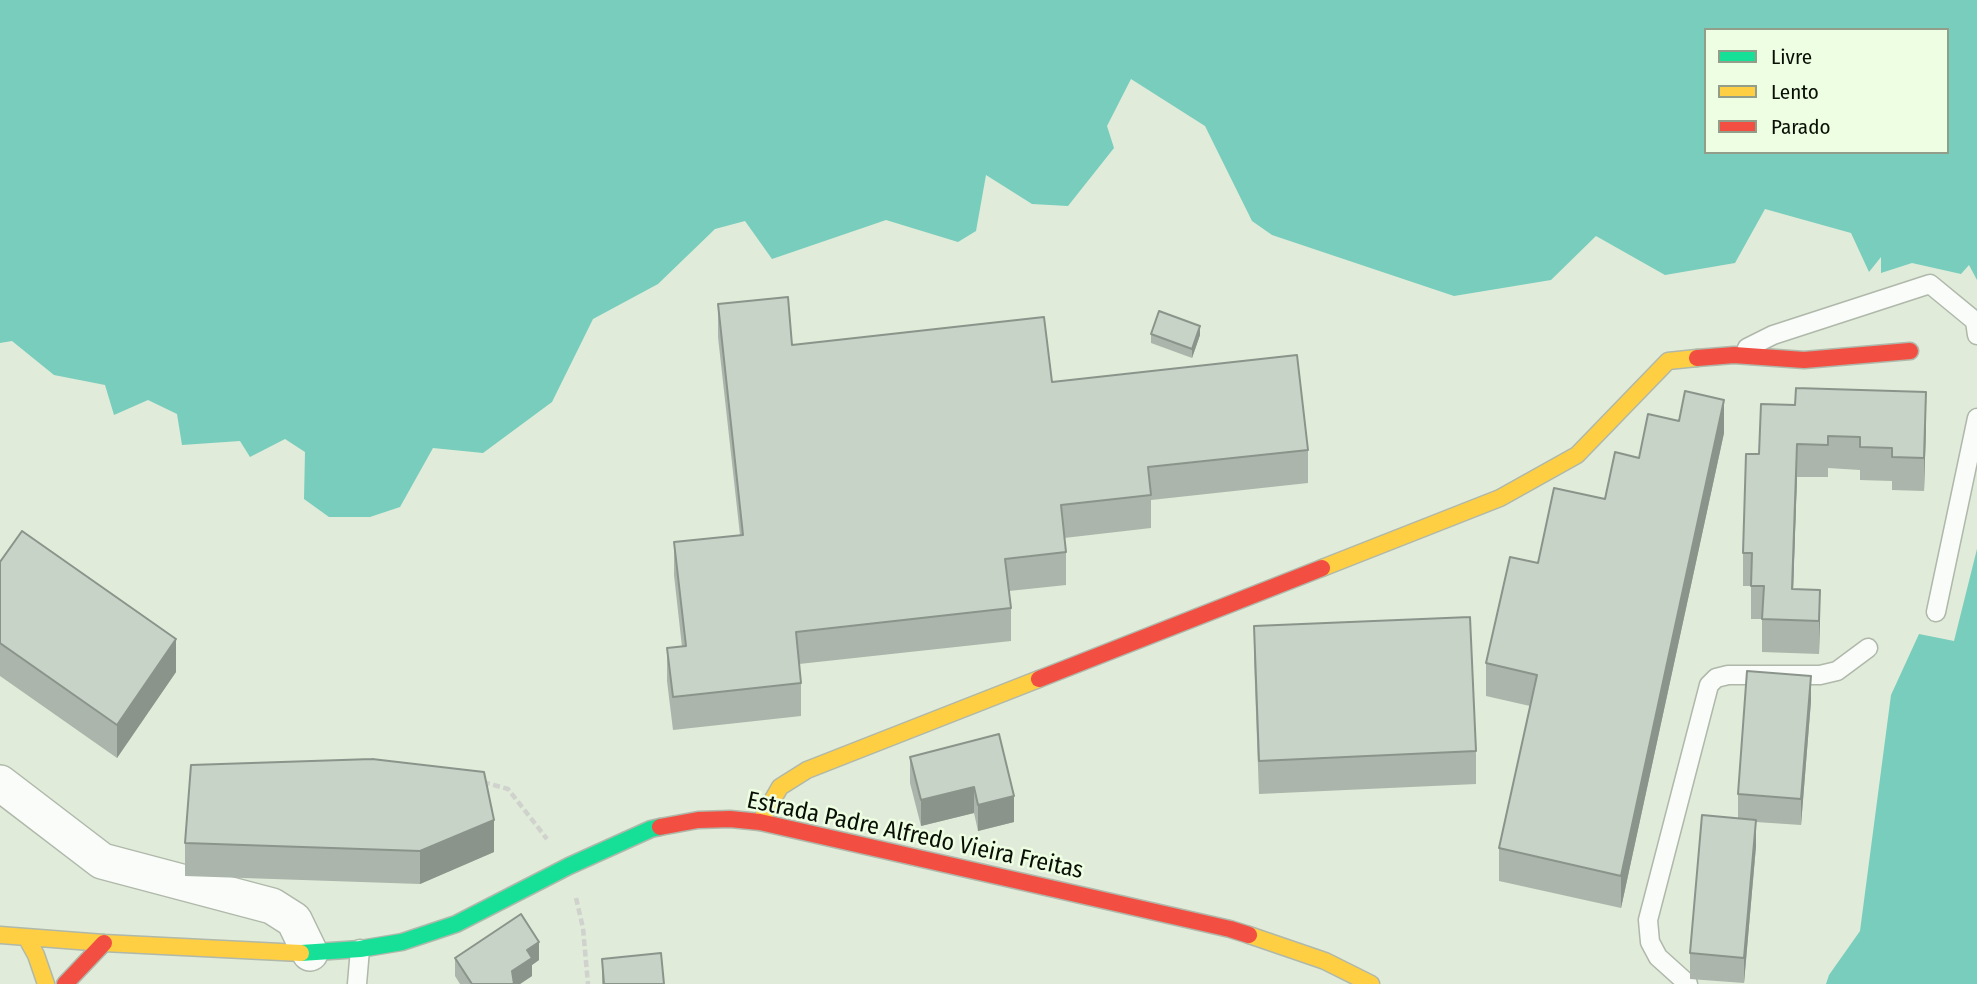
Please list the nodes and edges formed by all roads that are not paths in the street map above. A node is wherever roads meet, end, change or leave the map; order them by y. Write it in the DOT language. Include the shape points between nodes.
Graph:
graph roads {
  1 [pos="1977,335"];
  2 [pos="1910,351"];
  3 [pos="1734,355"];
  4 [pos="1977,418"];
  5 [pos="1936,612"];
  6 [pos="1868,649"];
  7 [pos="0,783"];
  8 [pos="760,822"];
  9 [pos="0,935"];
  10 [pos="26,937"];
  11 [pos="104,943"];
  12 [pos="360,949"];
  13 [pos="310,953"];
  14 [pos="46,984"];
  15 [pos="65,984"];
  16 [pos="357,984"];
  17 [pos="1371,984"];
  18 [pos="1688,984"];
  1 -- 3 [label="lane" via="1975,321 1930,284 1773,335"];
  2 -- 3 [label="main road" via="1804,360"];
  3 -- 8 [label="main road" via="1668,361 1577,455 1500,498 807,770 780,787"];
  4 -- 5 [label="lane"];
  6 -- 18 [label="lane" via="1837,671 1820,675 1728,675 1709,685 1648,920 1650,942 1658,957"];
  7 -- 13 [label="street" via="102,860 272,906 294,920"];
  8 -- 12 [label="main road, Estrada Padre Alfredo Vieira Freitas" via="698,820 651,829 456,924 401,942"];
  8 -- 17 [label="main road, Estrada Padre Alfredo Vieira Freitas" via="1230,929 1325,961"];
  9 -- 10 [label="main road, Estrada Padre Alfredo Vieira Freitas"];
  10 -- 11 [label="main road, Estrada Padre Alfredo Vieira Freitas"];
  10 -- 14 [label="main road"];
  11 -- 13 [label="main road, Estrada Padre Alfredo Vieira Freitas"];
  11 -- 15 [label="main road"];
  12 -- 13 [label="main road, Estrada Padre Alfredo Vieira Freitas"];
  12 -- 16 [label="lane"];
}
